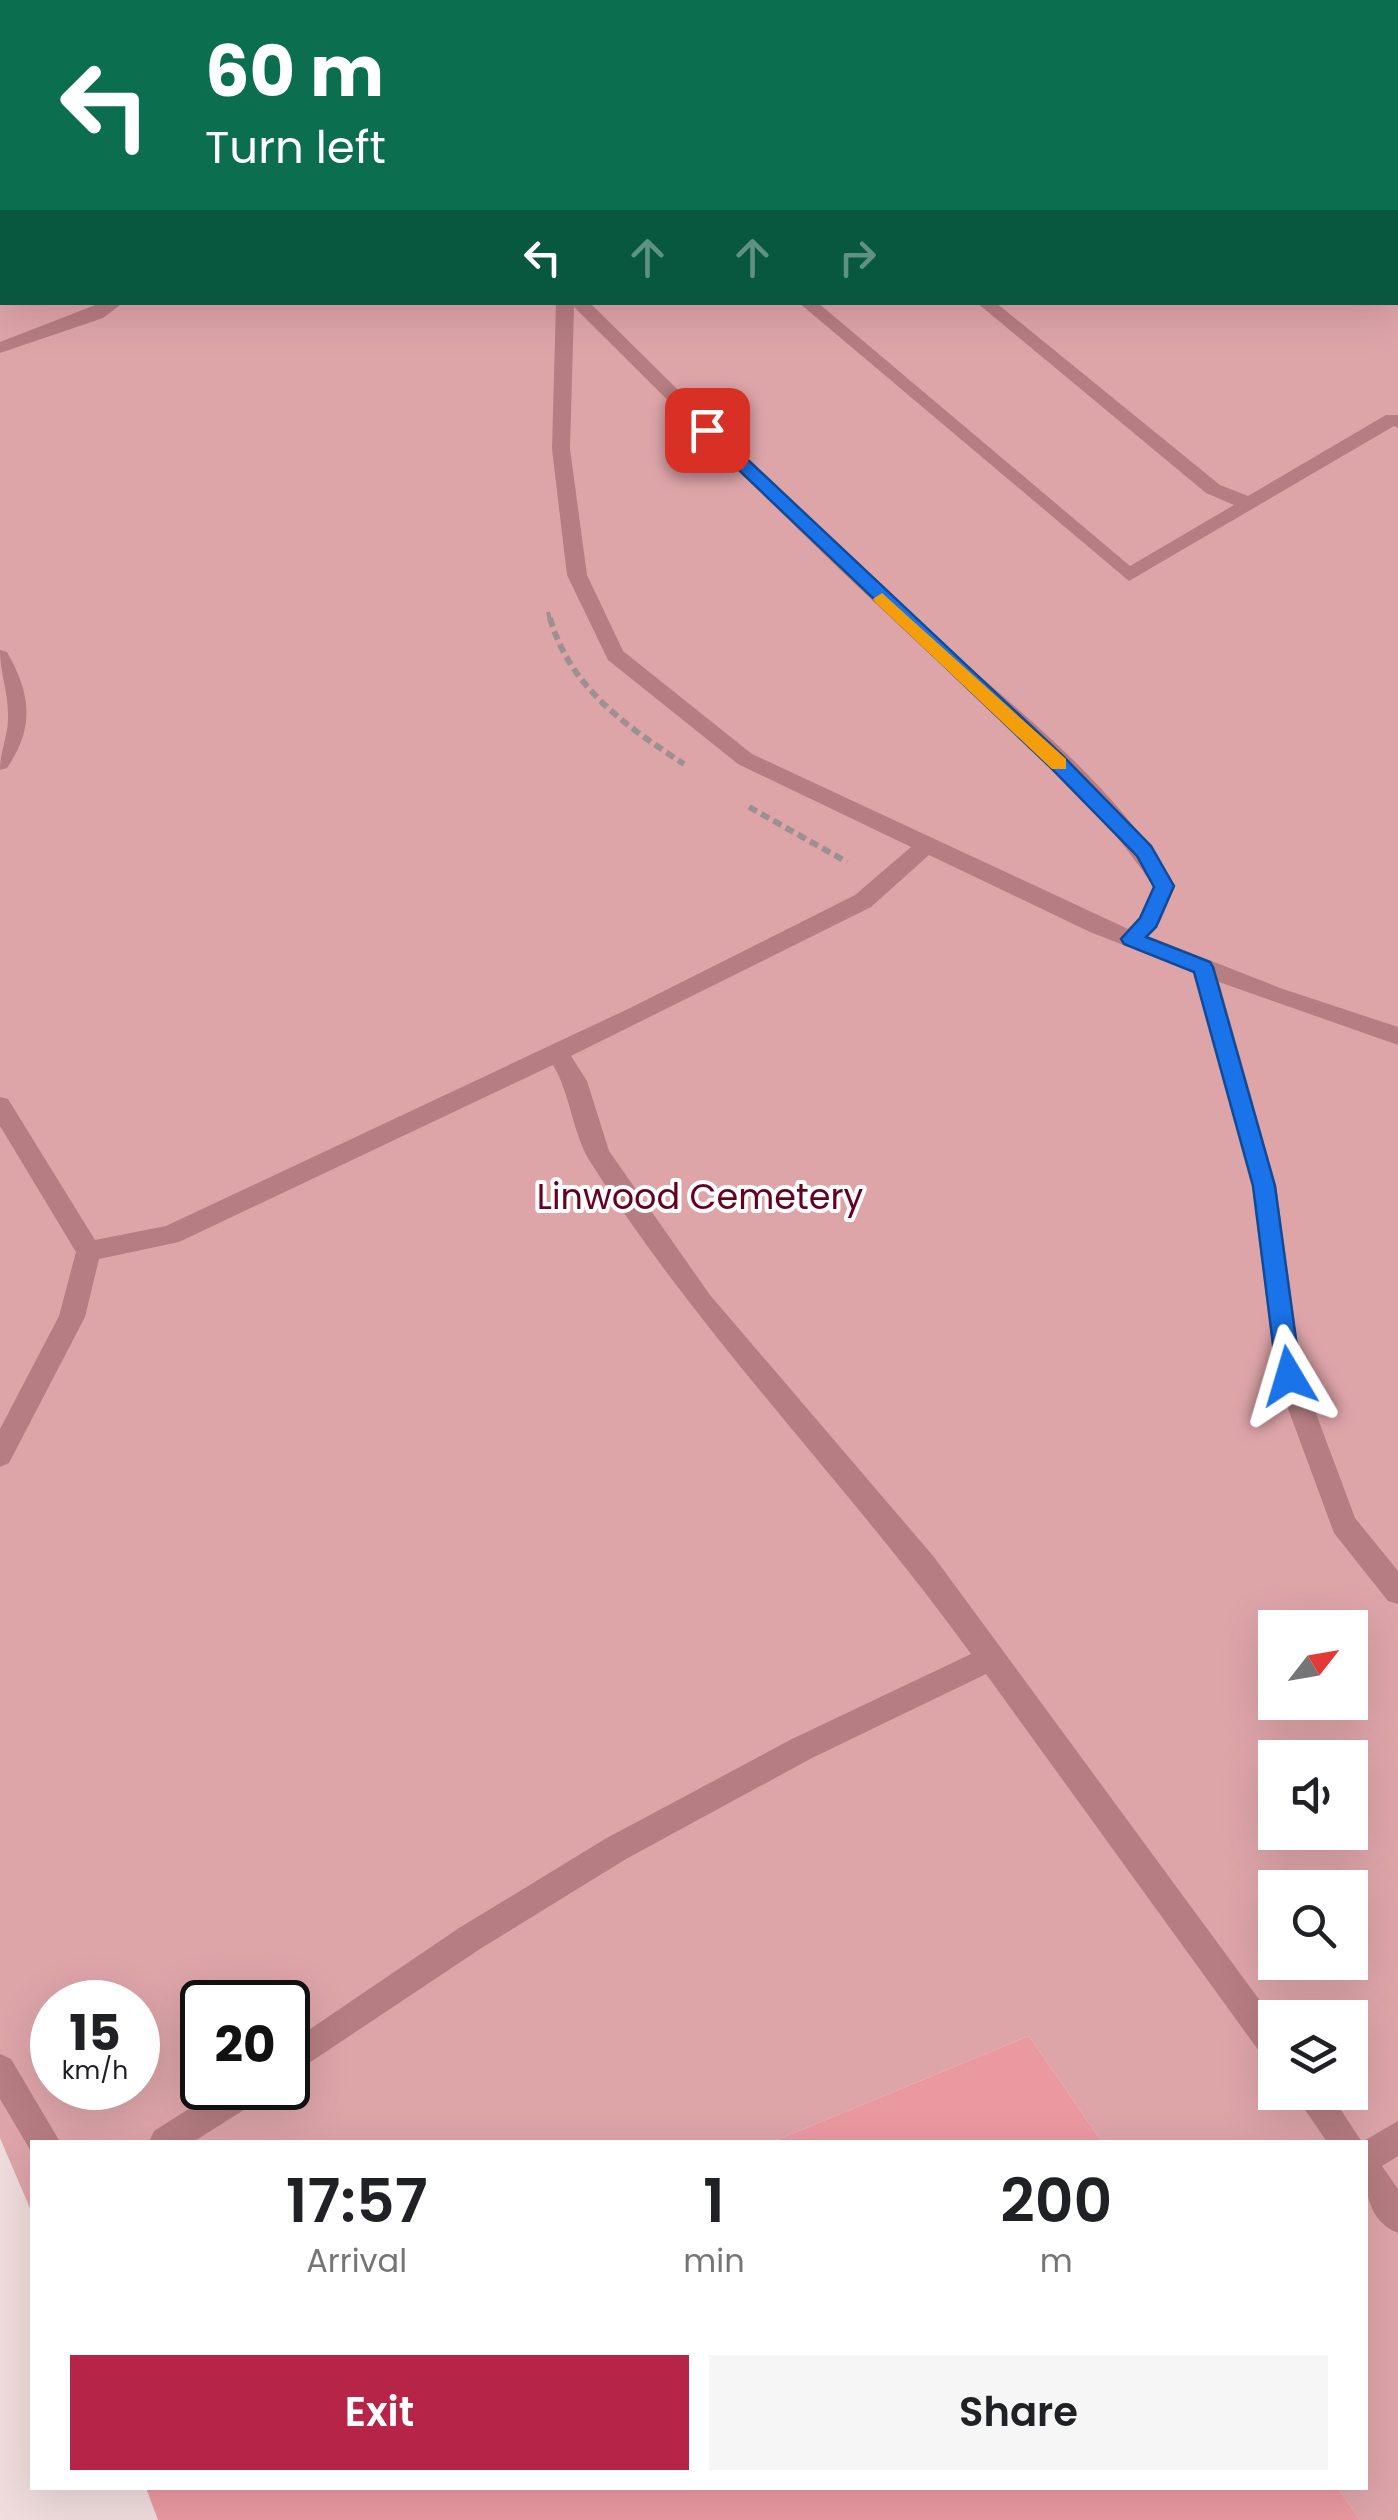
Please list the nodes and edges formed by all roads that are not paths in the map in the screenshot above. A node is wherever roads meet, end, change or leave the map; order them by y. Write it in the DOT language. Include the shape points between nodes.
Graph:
graph roads {
  1 [pos="111,305"];
  2 [pos="565,305"];
  3 [pos="581,305"];
  4 [pos="810,305"];
  5 [pos="988,305"];
  6 [pos="0,348"];
  7 [pos="1398,422"];
  8 [pos="1250,504"];
  9 [pos="0,656"];
  10 [pos="0,763"];
  11 [pos="926,846"];
  12 [pos="1131,939"];
  13 [pos="1203,967"];
  14 [pos="1398,1036"];
  15 [pos="557,1052"];
  16 [pos="0,1106"];
  17 [pos="88,1251"];
  18 [pos="0,1455"];
  19 [pos="1398,1592"];
  20 [pos="992,1658"];
  21 [pos="1258,2024"];
  22 [pos="310,2047"];
  23 [pos="0,2070"];
  24 [pos="215,2110"];
  25 [pos="1322,2110"];
  26 [pos="1398,2136"];
  27 [pos="43,2140"];
  28 [pos="168,2140"];
  29 [pos="1345,2140"];
  30 [pos="1368,2158"];
  31 [pos="1368,2172"];
  32 [pos="1398,2217"];
  1 -- 6 [label="lane"];
  2 -- 11 [label="lane" via="561,450 578,575 615,655 744,759"];
  3 -- 12 [label="lane" via="1144,852 1164,886 1148,922"];
  4 -- 8 [label="lane" via="1129,574"];
  5 -- 8 [label="lane" via="1213,489"];
  7 -- 8 [label="lane" via="1393,418"];
  9 -- 10 [label="lane" via="19,695 16,742"];
  11 -- 12 [label="lane"];
  11 -- 15 [label="lane" via="863,901"];
  12 -- 13 [label="lane"];
  13 -- 14 [label="lane"];
  13 -- 19 [label="lane" via="1264,1186 1289,1376 1344,1525"];
  15 -- 17 [label="lane" via="170,1235"];
  15 -- 20 [label="lane" via="575,1081 598,1154 701,1302 924,1566"];
  16 -- 17 [label="lane"];
  17 -- 18 [label="lane" via="72,1317"];
  20 -- 21 [label="lane"];
  20 -- 22 [label="lane" via="696,1806 497,1921"];
  23 -- 27 [label="lane"];
  24 -- 28 [label="lane"];
  25 -- 29 [label="lane"];
  26 -- 30 [label="lane"];
  31 -- 32 [label="lane"];
}
